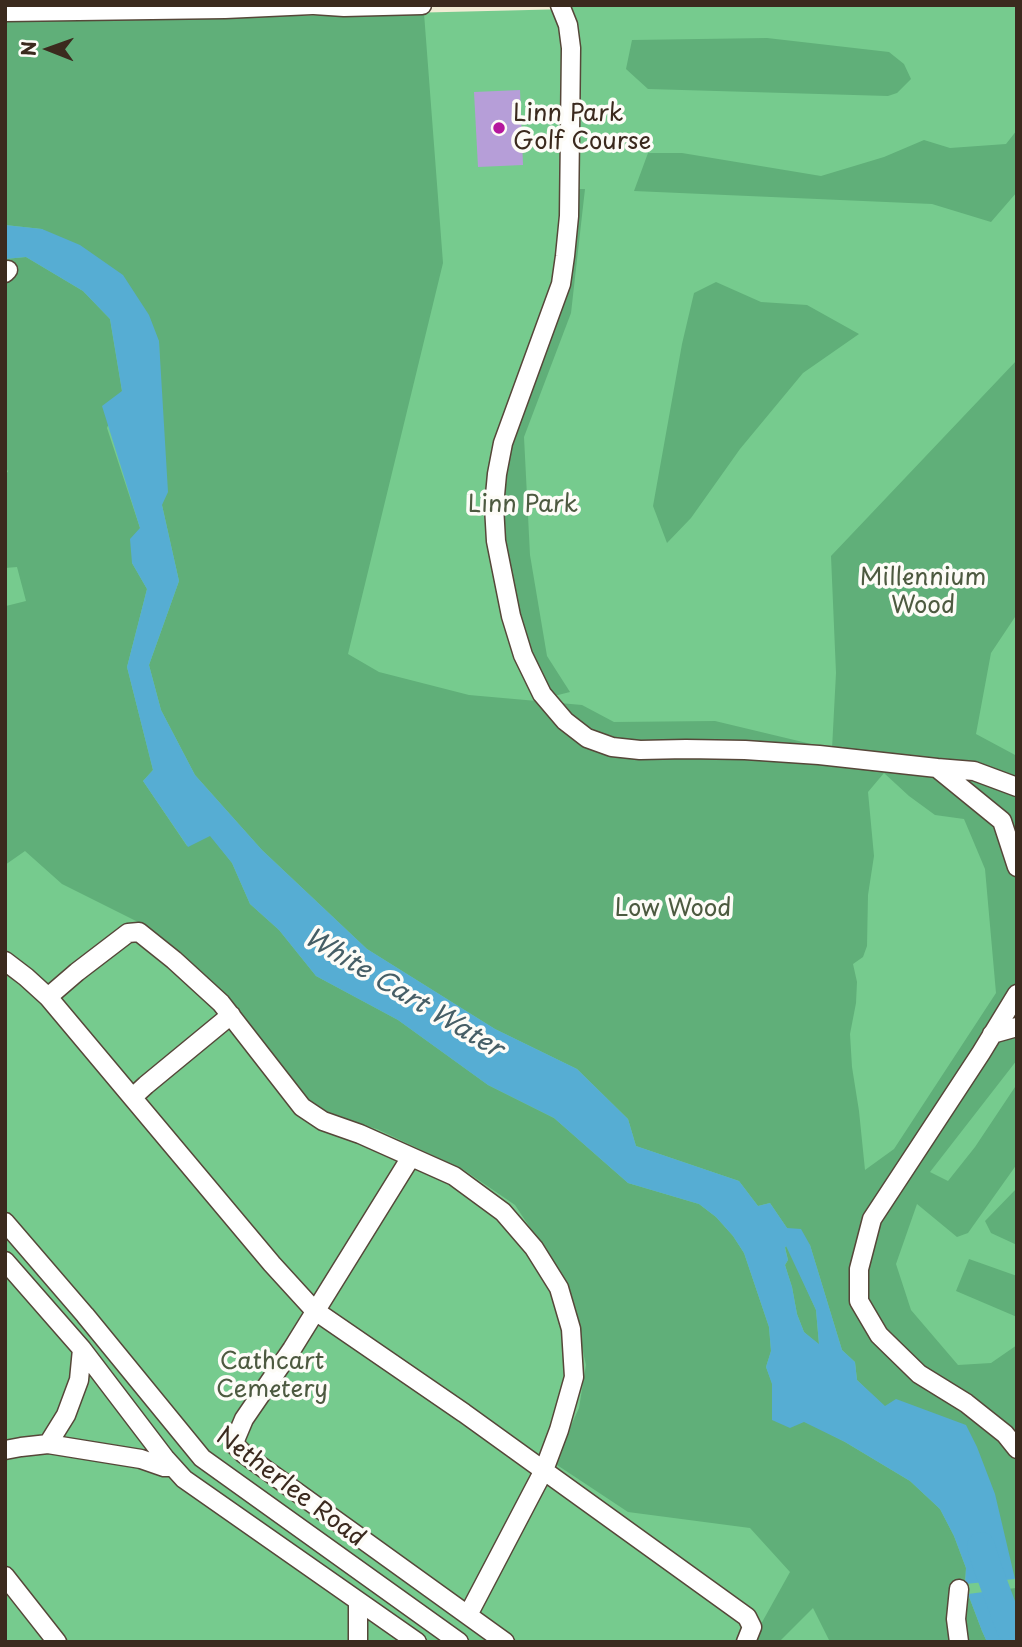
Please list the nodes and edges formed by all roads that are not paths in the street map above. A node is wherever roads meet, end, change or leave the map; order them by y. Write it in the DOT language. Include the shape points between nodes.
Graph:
graph roads {
  1 [pos="313,5"];
  2 [pos="422,5"];
  3 [pos="560,5"];
  4 [pos="268,6"];
  5 [pos="344,6"];
  6 [pos="5,12"];
  7 [pos="937,768"];
  8 [pos="1017,787"];
  9 [pos="1017,867"];
  10 [pos="5,961"];
  11 [pos="1017,994"];
  12 [pos="48,997"];
  13 [pos="231,1015"];
  14 [pos="1017,1027"];
  15 [pos="992,1034"];
  16 [pos="133,1097"];
  17 [pos="411,1157"];
  18 [pos="5,1222"];
  19 [pos="5,1261"];
  20 [pos="314,1310"];
  21 [pos="82,1349"];
  22 [pos="48,1444"];
  23 [pos="1017,1449"];
  24 [pos="5,1450"];
  25 [pos="173,1467"];
  26 [pos="544,1470"];
  27 [pos="5,1576"];
  28 [pos="959,1589"];
  29 [pos="358,1601"];
  30 [pos="468,1615"];
  31 [pos="57,1642"];
  32 [pos="358,1642"];
  33 [pos="417,1642"];
  34 [pos="459,1642"];
  35 [pos="505,1642"];
  36 [pos="746,1642"];
  37 [pos="959,1642"];
  1 -- 4 [label="street"];
  1 -- 5 [label="street"];
  2 -- 5 [label="street"];
  3 -- 7 [label="street" via="571,48 565,256 561,284 503,443 494,506 510,616 542,694 587,738 612,747 745,750"];
  4 -- 6 [label="street"];
  7 -- 8 [label="street" via="974,771"];
  7 -- 9 [label="street" via="1002,821"];
  10 -- 12 [label="street"];
  11 -- 15 [label="street"];
  12 -- 13 [label="street" via="128,933 139,932"];
  12 -- 16 [label="street"];
  13 -- 16 [label="street"];
  13 -- 17 [label="street" via="302,1107 323,1121"];
  14 -- 15 [label="street"];
  15 -- 23 [label="street" via="872,1219 859,1269 859,1301 879,1335 919,1374 966,1403"];
  16 -- 20 [label="street"];
  17 -- 20 [label="street"];
  17 -- 26 [label="street" via="454,1176 503,1212 534,1248 559,1288 571,1329 573,1377"];
  18 -- 34 [label="street, Netherlee Road" via="202,1458"];
  19 -- 21 [label="street"];
  20 -- 26 [label="street"];
  20 -- 30 [label="street" via="244,1419 235,1445"];
  21 -- 22 [label="street" via="79,1380 66,1415"];
  21 -- 25 [label="street"];
  22 -- 24 [label="street"];
  22 -- 25 [label="street"];
  25 -- 29 [label="street"];
  26 -- 30 [label="street"];
  26 -- 36 [label="street" via="747,1616 752,1627"];
  27 -- 31 [label="street"];
  28 -- 37 [label="street"];
  29 -- 32 [label="street"];
  29 -- 33 [label="street"];
  30 -- 35 [label="street"];
}
